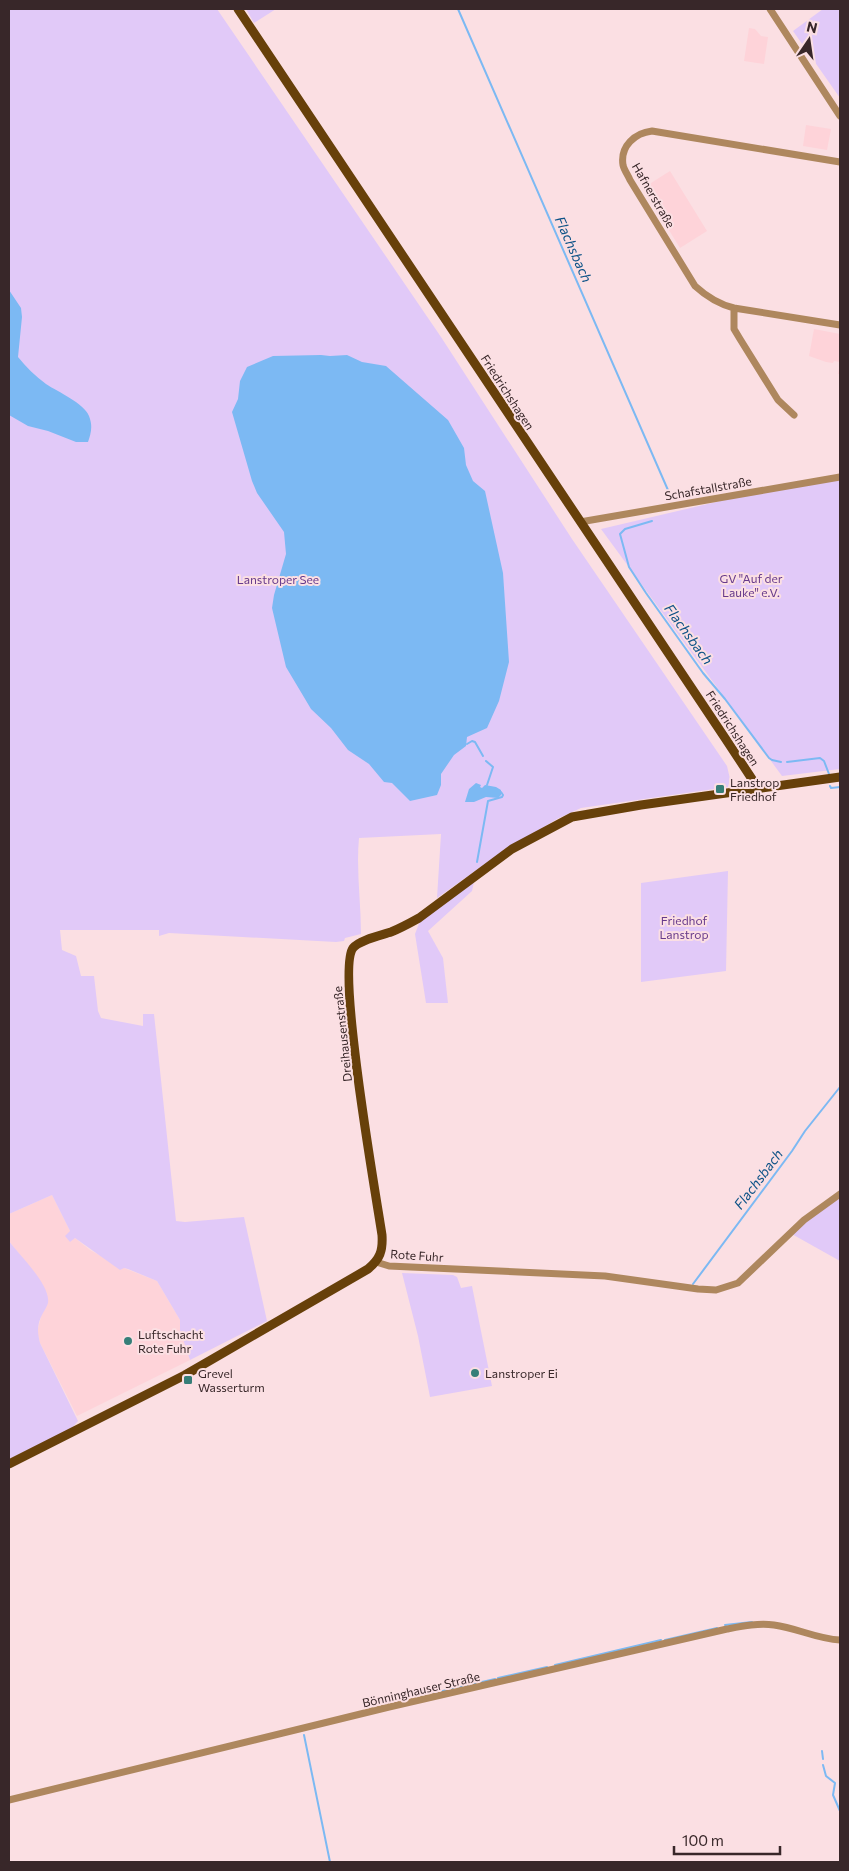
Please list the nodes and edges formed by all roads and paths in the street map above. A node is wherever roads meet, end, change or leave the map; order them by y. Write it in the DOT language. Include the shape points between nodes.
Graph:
graph roads {
  1 [pos="238,9"];
  2 [pos="770,9"];
  3 [pos="840,116"];
  4 [pos="840,162"];
  5 [pos="734,308"];
  6 [pos="840,325"];
  7 [pos="794,415"];
  8 [pos="840,477"];
  9 [pos="580,522"];
  10 [pos="840,777"];
  11 [pos="754,789"];
  12 [pos="840,1194"];
  13 [pos="376,1262"];
  14 [pos="9,1464"];
  15 [pos="840,1640"];
  16 [pos="9,1800"];
  1 -- 9 [label="main road, Friedrichshagen"];
  2 -- 3 [label="street"];
  4 -- 5 [label="street, Hafnerstraße" via="652,131 632,139 623,165 634,188 695,286 706,296"];
  5 -- 6 [label="street, Hafnerstraße"];
  5 -- 7 [label="street" via="734,329 778,400"];
  8 -- 9 [label="street, Schafstallstraße"];
  9 -- 11 [label="main road, Friedrichshagen" via="752,779"];
  10 -- 11 [label="main road"];
  11 -- 13 [label="main road, Dreihausenstraße" via="585,814 564,820 512,849 419,918 352,948 348,967 350,1017 382,1235 382,1252"];
  12 -- 13 [label="street, Rote Fuhr" via="804,1220 738,1283 716,1290 605,1276 389,1266"];
  13 -- 14 [label="main road, Rote Fuhr" via="185,1375"];
  15 -- 16 [label="street, Bönninghauser Straße" via="775,1625 754,1624 727,1629"];
}
